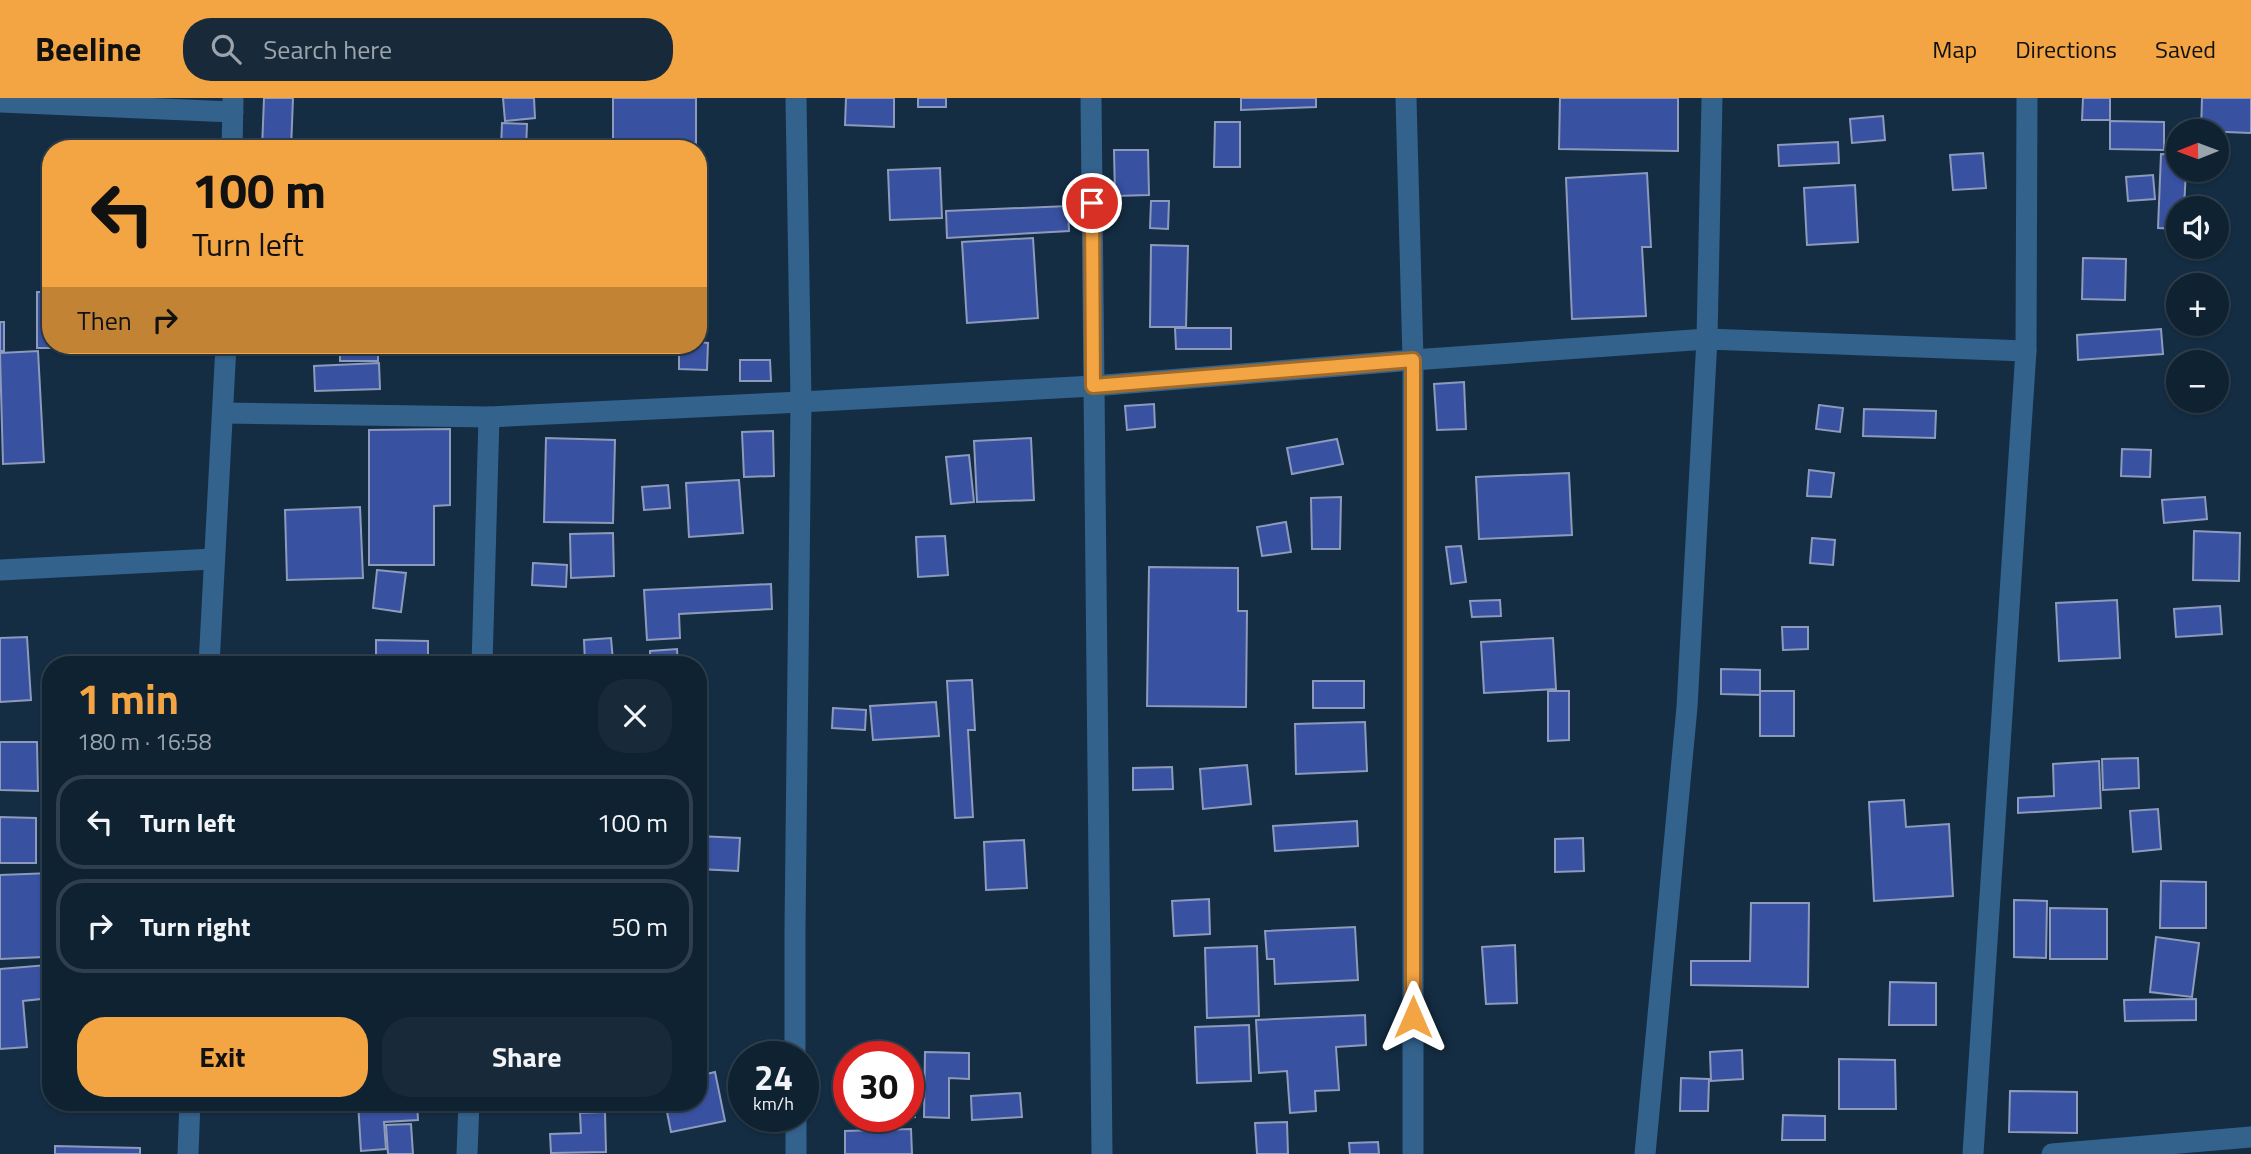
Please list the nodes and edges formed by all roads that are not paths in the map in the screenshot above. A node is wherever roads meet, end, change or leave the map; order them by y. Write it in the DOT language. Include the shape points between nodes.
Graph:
graph roads {
  1 [pos="796,98"];
  2 [pos="1091,98"];
  3 [pos="1406,98"];
  4 [pos="1712,98"];
  5 [pos="2027,98"];
  6 [pos="0,102"];
  7 [pos="233,105"];
  8 [pos="232,140"];
  9 [pos="1707,339"];
  10 [pos="2026,351"];
  11 [pos="226,354"];
  12 [pos="1413,360"];
  13 [pos="1093,386"];
  14 [pos="801,402"];
  15 [pos="224,413"];
  16 [pos="489,416"];
  17 [pos="213,559"];
  18 [pos="0,570"];
  19 [pos="209,656"];
  20 [pos="482,656"];
  21 [pos="795,1041"];
  22 [pos="190,1111"];
  23 [pos="469,1111"];
  24 [pos="796,1132"];
  25 [pos="2246,1143"];
  26 [pos="188,1154"];
  27 [pos="467,1154"];
  28 [pos="796,1154"];
  29 [pos="1102,1154"];
  30 [pos="1413,1154"];
  31 [pos="1645,1154"];
  32 [pos="1973,1154"];
  33 [pos="2052,1154"];
  1 -- 14 [label="street"];
  2 -- 13 [label="street"];
  3 -- 12 [label="street"];
  4 -- 9 [label="street"];
  5 -- 10 [label="street"];
  6 -- 7 [label="street"];
  7 -- 8 [label="street"];
  9 -- 10 [label="street"];
  9 -- 12 [label="street"];
  9 -- 31 [label="street" via="1686,707"];
  10 -- 32 [label="street"];
  11 -- 15 [label="street"];
  12 -- 13 [label="street"];
  12 -- 30 [label="street"];
  13 -- 14 [label="street"];
  13 -- 29 [label="street"];
  14 -- 16 [label="street"];
  14 -- 21 [label="street"];
  15 -- 16 [label="street"];
  15 -- 17 [label="street"];
  16 -- 20 [label="street"];
  17 -- 18 [label="street"];
  17 -- 19 [label="street"];
  22 -- 26 [label="street"];
  23 -- 27 [label="street"];
  24 -- 28 [label="street"];
  25 -- 33 [label="street"];
}
